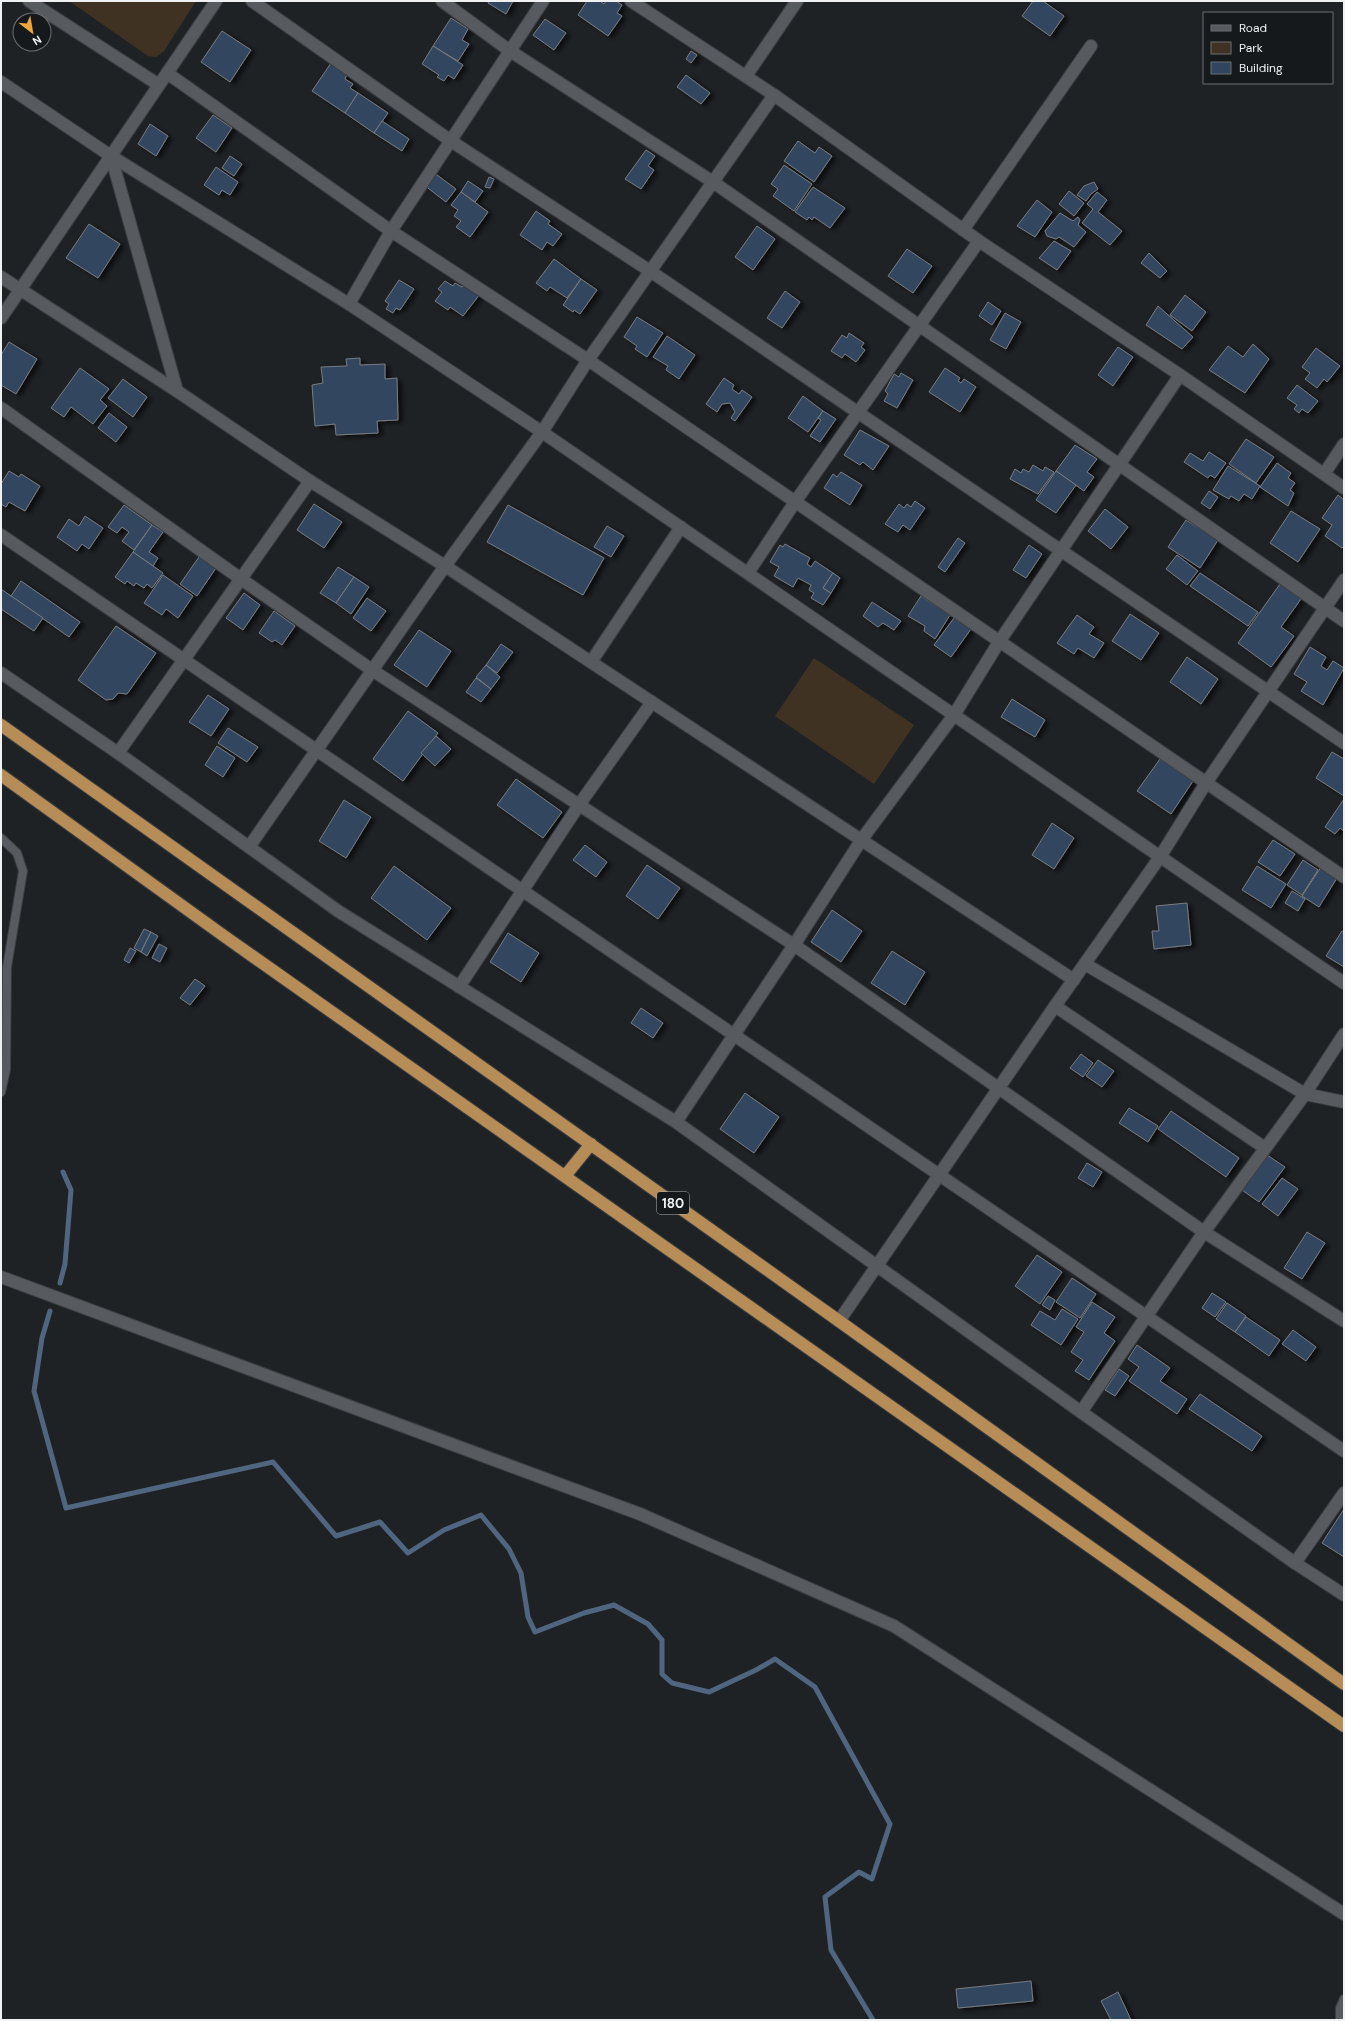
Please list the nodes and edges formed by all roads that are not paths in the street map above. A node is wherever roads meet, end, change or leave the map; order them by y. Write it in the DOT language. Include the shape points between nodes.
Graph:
graph roads {
  1 [pos="29,1"];
  2 [pos="216,1"];
  3 [pos="252,1"];
  4 [pos="442,1"];
  5 [pos="543,1"];
  6 [pos="631,1"];
  7 [pos="797,1"];
  8 [pos="1092,46"];
  9 [pos="510,51"];
  10 [pos="167,73"];
  11 [pos="746,76"];
  12 [pos="1,82"];
  13 [pos="159,85"];
  14 [pos="774,95"];
  15 [pos="451,141"];
  16 [pos="111,156"];
  17 [pos="713,182"];
  18 [pos="963,230"];
  19 [pos="391,231"];
  20 [pos="979,241"];
  21 [pos="650,271"];
  22 [pos="1,277"];
  23 [pos="20,289"];
  24 [pos="349,304"];
  25 [pos="1,318"];
  26 [pos="920,326"];
  27 [pos="588,360"];
  28 [pos="1180,375"];
  29 [pos="176,391"];
  30 [pos="1,408"];
  31 [pos="858,412"];
  32 [pos="542,432"];
  33 [pos="1344,444"];
  34 [pos="1120,465"];
  35 [pos="1324,474"];
  36 [pos="310,481"];
  37 [pos="1344,488"];
  38 [pos="795,502"];
  39 [pos="680,527"];
  40 [pos="1,535"];
  41 [pos="1061,550"];
  42 [pos="445,566"];
  43 [pos="748,573"];
  44 [pos="241,579"];
  45 [pos="1344,580"];
  46 [pos="1325,608"];
  47 [pos="1344,621"];
  48 [pos="1000,642"];
  49 [pos="183,660"];
  50 [pos="591,662"];
  51 [pos="372,670"];
  52 [pos="1,673"];
  53 [pos="1269,691"];
  54 [pos="652,702"];
  55 [pos="954,715"];
  56 [pos="1,725"];
  57 [pos="1344,743"];
  58 [pos="317,750"];
  59 [pos="118,753"];
  60 [pos="1,775"];
  61 [pos="1206,783"];
  62 [pos="579,805"];
  63 [pos="1,838"];
  64 [pos="862,839"];
  65 [pos="249,847"];
  66 [pos="1160,857"];
  67 [pos="1344,877"];
  68 [pos="523,891"];
  69 [pos="794,945"];
  70 [pos="1085,964"];
  71 [pos="1074,980"];
  72 [pos="1344,983"];
  73 [pos="459,987"];
  74 [pos="1055,1006"];
  75 [pos="1344,1034"];
  76 [pos="734,1035"];
  77 [pos="4,1069"];
  78 [pos="999,1088"];
  79 [pos="1,1092"];
  80 [pos="1305,1094"];
  81 [pos="1344,1102"];
  82 [pos="676,1122"];
  83 [pos="591,1144"];
  84 [pos="1265,1148"];
  85 [pos="565,1176"];
  86 [pos="940,1176"];
  87 [pos="1204,1232"];
  88 [pos="876,1266"];
  89 [pos="1,1277"];
  90 [pos="1146,1316"];
  91 [pos="839,1321"];
  92 [pos="1344,1321"];
  93 [pos="1081,1412"];
  94 [pos="1344,1451"];
  95 [pos="1344,1493"];
  96 [pos="1295,1564"];
  97 [pos="1344,1595"];
  98 [pos="1344,1684"];
  99 [pos="1344,1726"];
  100 [pos="1344,1914"];
  101 [pos="1344,1998"];
  102 [pos="1340,2020"];
  1 -- 13 [label="street"];
  2 -- 10 [label="street"];
  3 -- 15 [label="street"];
  4 -- 9 [label="street"];
  5 -- 9 [label="street"];
  6 -- 11 [label="street"];
  7 -- 11 [label="street"];
  8 -- 18 [label="street"];
  9 -- 15 [label="street"];
  9 -- 17 [label="street"];
  10 -- 13 [label="street"];
  10 -- 19 [label="street"];
  11 -- 14 [label="street"];
  12 -- 16 [label="street"];
  13 -- 16 [label="street"];
  14 -- 17 [label="street"];
  14 -- 18 [label="street"];
  15 -- 19 [label="street"];
  15 -- 21 [label="street"];
  16 -- 23 [label="street"];
  16 -- 24 [label="street"];
  16 -- 29 [label="street"];
  17 -- 21 [label="street"];
  17 -- 26 [label="street"];
  18 -- 20 [label="street"];
  19 -- 24 [label="street"];
  19 -- 27 [label="street"];
  20 -- 26 [label="street"];
  20 -- 28 [label="street"];
  21 -- 27 [label="street"];
  21 -- 31 [label="street"];
  22 -- 23 [label="street"];
  23 -- 25 [label="street"];
  23 -- 29 [label="street"];
  24 -- 32 [label="street"];
  26 -- 31 [label="street"];
  26 -- 34 [label="street"];
  27 -- 32 [label="street"];
  27 -- 38 [label="street"];
  28 -- 34 [label="street"];
  28 -- 35 [label="street"];
  29 -- 36 [label="street"];
  30 -- 44 [label="street"];
  31 -- 38 [label="street"];
  31 -- 41 [label="street"];
  32 -- 39 [label="street"];
  32 -- 42 [label="street"];
  33 -- 35 [label="street"];
  34 -- 41 [label="street"];
  34 -- 46 [label="street"];
  35 -- 37 [label="street"];
  36 -- 42 [label="street"];
  36 -- 44 [label="street"];
  38 -- 43 [label="street"];
  38 -- 48 [label="street"];
  39 -- 43 [label="street"];
  39 -- 50 [label="street"];
  40 -- 49 [label="street"];
  41 -- 48 [label="street"];
  41 -- 53 [label="street"];
  42 -- 50 [label="street"];
  42 -- 51 [label="street"];
  43 -- 55 [label="street"];
  44 -- 49 [label="street"];
  44 -- 51 [label="street"];
  45 -- 46 [label="street"];
  46 -- 47 [label="street"];
  46 -- 53 [label="street"];
  48 -- 55 [label="street"];
  48 -- 61 [label="street"];
  49 -- 58 [label="street"];
  49 -- 59 [label="street"];
  50 -- 54 [label="street"];
  51 -- 58 [label="street"];
  51 -- 62 [label="street"];
  52 -- 59 [label="street"];
  53 -- 57 [label="street"];
  53 -- 61 [label="street"];
  54 -- 62 [label="street"];
  54 -- 64 [label="street"];
  55 -- 64 [label="street"];
  55 -- 66 [label="street"];
  56 -- 83 [label="highway, 180"];
  58 -- 65 [label="street"];
  58 -- 68 [label="street"];
  59 -- 65 [label="street"];
  60 -- 85 [label="highway"];
  61 -- 66 [label="street"];
  61 -- 67 [label="street"];
  62 -- 68 [label="street"];
  62 -- 69 [label="street"];
  63 -- 77 [label="lane" via="17,853 23,871 7,967"];
  64 -- 69 [label="street"];
  64 -- 71 [label="street"];
  65 -- 73 [label="street" via="338,911"];
  66 -- 70 [label="street"];
  66 -- 72 [label="street"];
  68 -- 73 [label="street"];
  68 -- 76 [label="street"];
  69 -- 76 [label="street"];
  69 -- 78 [label="street"];
  70 -- 71 [label="street"];
  70 -- 80 [label="street"];
  71 -- 74 [label="street"];
  73 -- 82 [label="street"];
  74 -- 78 [label="street"];
  74 -- 84 [label="street"];
  75 -- 80 [label="street"];
  76 -- 82 [label="street"];
  76 -- 86 [label="street"];
  77 -- 79 [label="lane"];
  78 -- 86 [label="street"];
  78 -- 87 [label="street"];
  80 -- 81 [label="street"];
  80 -- 84 [label="street"];
  82 -- 88 [label="street"];
  83 -- 85 [label="highway"];
  83 -- 91 [label="highway, 180"];
  84 -- 87 [label="street"];
  85 -- 99 [label="highway"];
  86 -- 88 [label="street"];
  86 -- 90 [label="street"];
  87 -- 90 [label="street"];
  87 -- 92 [label="street"];
  88 -- 91 [label="street"];
  88 -- 93 [label="street"];
  89 -- 100 [label="street" via="640,1514 894,1626"];
  90 -- 93 [label="street"];
  90 -- 94 [label="street"];
  91 -- 98 [label="highway, 180"];
  93 -- 96 [label="street"];
  95 -- 96 [label="street"];
  96 -- 97 [label="street"];
  101 -- 102 [label="lane" via="1340,2008"];
}
